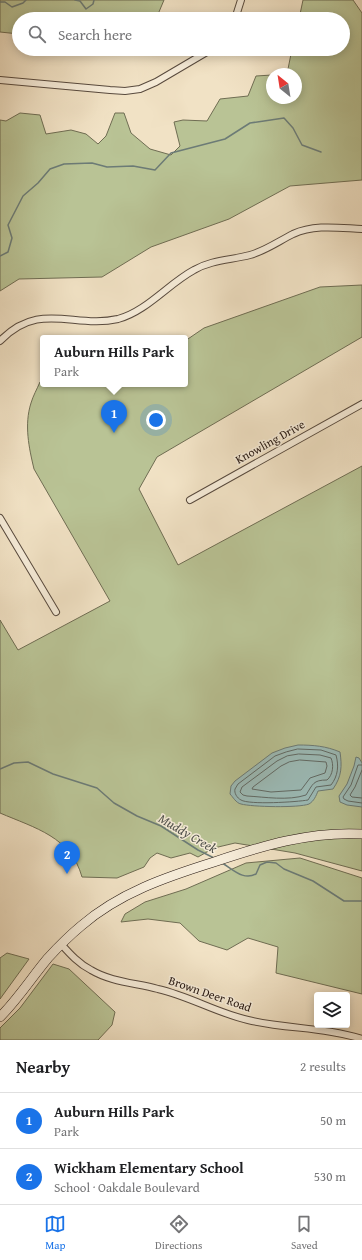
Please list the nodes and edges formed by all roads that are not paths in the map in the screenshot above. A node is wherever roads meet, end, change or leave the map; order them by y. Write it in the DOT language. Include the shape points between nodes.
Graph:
graph roads {
  1 [pos="241,0"];
  2 [pos="238,12"];
  3 [pos="200,56"];
  4 [pos="0,80"];
  5 [pos="362,229"];
  6 [pos="0,341"];
  7 [pos="362,404"];
  8 [pos="190,500"];
  9 [pos="0,518"];
  10 [pos="56,612"];
  11 [pos="362,834"];
  12 [pos="61,944"];
  13 [pos="0,1017"];
  14 [pos="362,1039"];
  1 -- 2 [label="street"];
  3 -- 4 [label="street" via="156,82 140,89 125,91"];
  5 -- 6 [label="street" via="327,227 303,230 257,253 203,265 140,309 120,318 97,321 56,317 38,319 14,329"];
  7 -- 8 [label="street, Knowling Drive"];
  9 -- 10 [label="street"];
  11 -- 12 [label="main road" via="298,838 160,880 126,895 95,914"];
  12 -- 13 [label="main road"];
  12 -- 14 [label="street, Brown Deer Road" via="90,970 109,978 159,989 248,1020 324,1030"];
}
